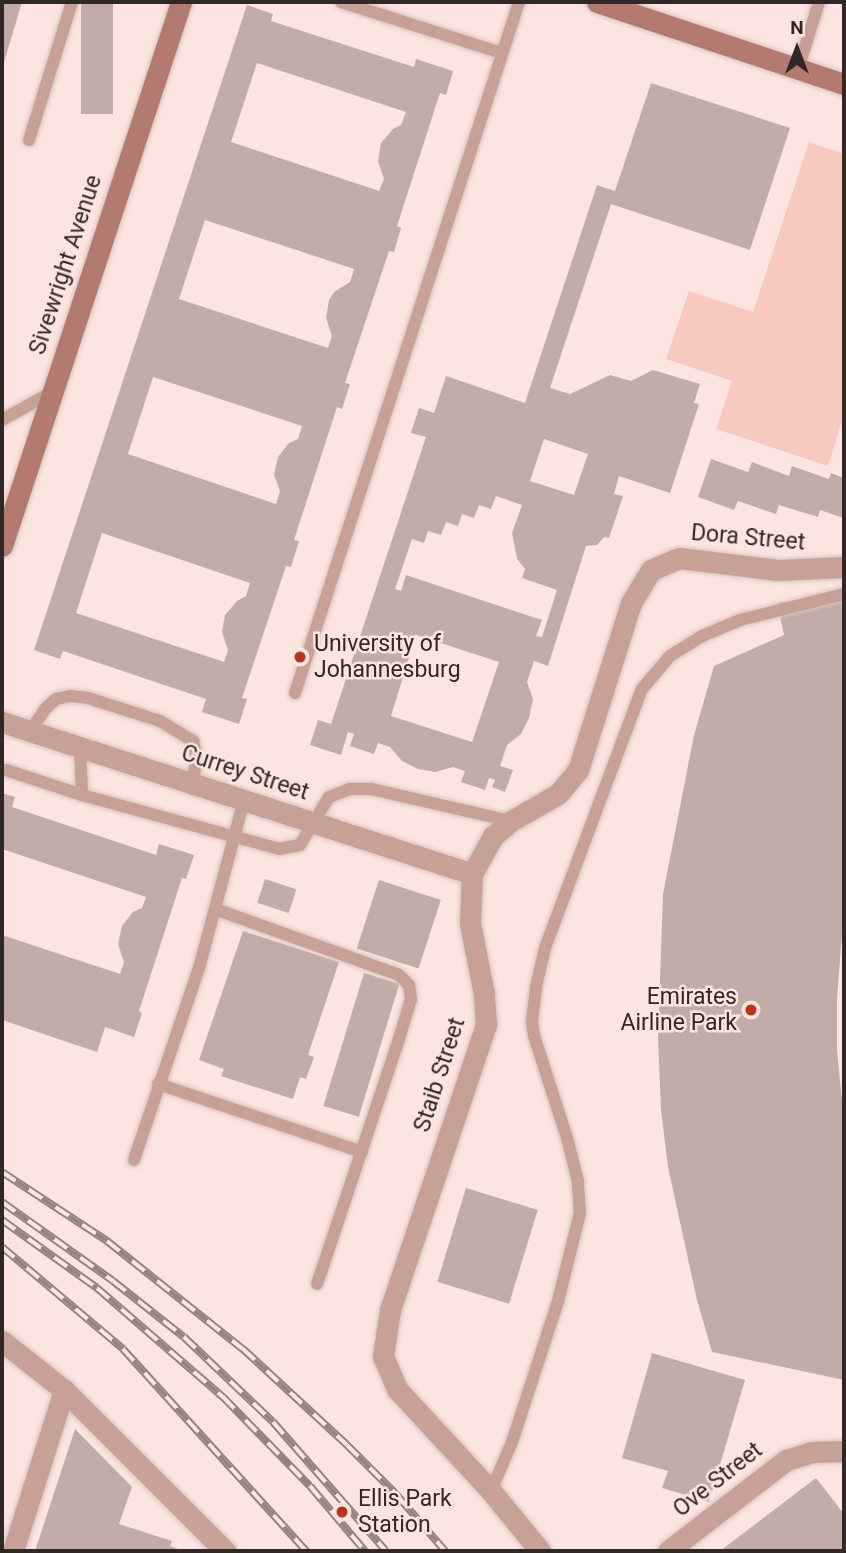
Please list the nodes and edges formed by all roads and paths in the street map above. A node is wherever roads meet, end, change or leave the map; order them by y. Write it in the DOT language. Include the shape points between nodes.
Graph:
graph roads {
  1 [pos="72,2"];
  2 [pos="181,2"];
  3 [pos="341,2"];
  4 [pos="519,2"];
  5 [pos="597,2"];
  6 [pos="819,2"];
  7 [pos="502,53"];
  8 [pos="798,69"];
  9 [pos="844,84"];
  10 [pos="29,139"];
  11 [pos="52,392"];
  12 [pos="2,420"];
  13 [pos="2,545"];
  14 [pos="844,567"];
  15 [pos="650,570"];
  16 [pos="844,594"];
  17 [pos="295,693"];
  18 [pos="2,722"];
  19 [pos="30,731"];
  20 [pos="80,747"];
  21 [pos="6,770"];
  22 [pos="192,783"];
  23 [pos="82,795"];
  24 [pos="244,800"];
  25 [pos="510,821"];
  26 [pos="313,822"];
  27 [pos="233,838"];
  28 [pos="472,874"];
  29 [pos="215,909"];
  30 [pos="159,1084"];
  31 [pos="362,1152"];
  32 [pos="134,1160"];
  33 [pos="317,1284"];
  34 [pos="2,1341"];
  35 [pos="64,1391"];
  36 [pos="844,1451"];
  37 [pos="491,1491"];
  38 [pos="13,1551"];
  39 [pos="225,1551"];
  40 [pos="540,1551"];
  41 [pos="668,1551"];
  1 -- 10 [label="lane"];
  2 -- 11 [label="main road, Sivewright Avenue"];
  3 -- 7 [label="lane"];
  4 -- 7 [label="lane"];
  5 -- 8 [label="main road"];
  6 -- 8 [label="lane"];
  7 -- 17 [label="lane"];
  8 -- 9 [label="main road"];
  11 -- 12 [label="lane"];
  11 -- 13 [label="main road, Sivewright Avenue"];
  14 -- 15 [label="street, Dora Street" via="778,570 679,558"];
  15 -- 25 [label="street, Staib Street" via="631,603 578,770 558,794"];
  16 -- 37 [label="lane" via="740,620 702,636 670,656 642,689 545,948 536,987 534,1036 567,1138 580,1213 558,1301"];
  18 -- 19 [label="street, Currey Street"];
  19 -- 20 [label="street, Currey Street"];
  19 -- 22 [label="lane" via="56,699 70,696 160,721 193,741 197,758"];
  20 -- 22 [label="street, Currey Street"];
  20 -- 23 [label="lane"];
  21 -- 23 [label="lane"];
  22 -- 24 [label="street, Currey Street"];
  23 -- 27 [label="lane"];
  24 -- 26 [label="street, Currey Street"];
  24 -- 27 [label="lane"];
  25 -- 26 [label="lane" via="370,789 351,789 328,797"];
  25 -- 28 [label="street, Staib Street" via="494,836"];
  26 -- 27 [label="lane" via="307,837 290,849"];
  26 -- 28 [label="street, Currey Street"];
  27 -- 29 [label="lane"];
  28 -- 37 [label="street, Staib Street" via="470,923 486,1025 390,1310 383,1356 397,1389"];
  29 -- 30 [label="lane"];
  29 -- 31 [label="lane" via="400,975 410,985 411,999"];
  30 -- 31 [label="lane"];
  30 -- 32 [label="lane"];
  31 -- 33 [label="lane"];
  34 -- 35 [label="street"];
  35 -- 38 [label="street"];
  35 -- 39 [label="street"];
  36 -- 41 [label="street, Ove Street" via="812,1452 786,1460"];
  37 -- 40 [label="street, Staib Street"];
}
